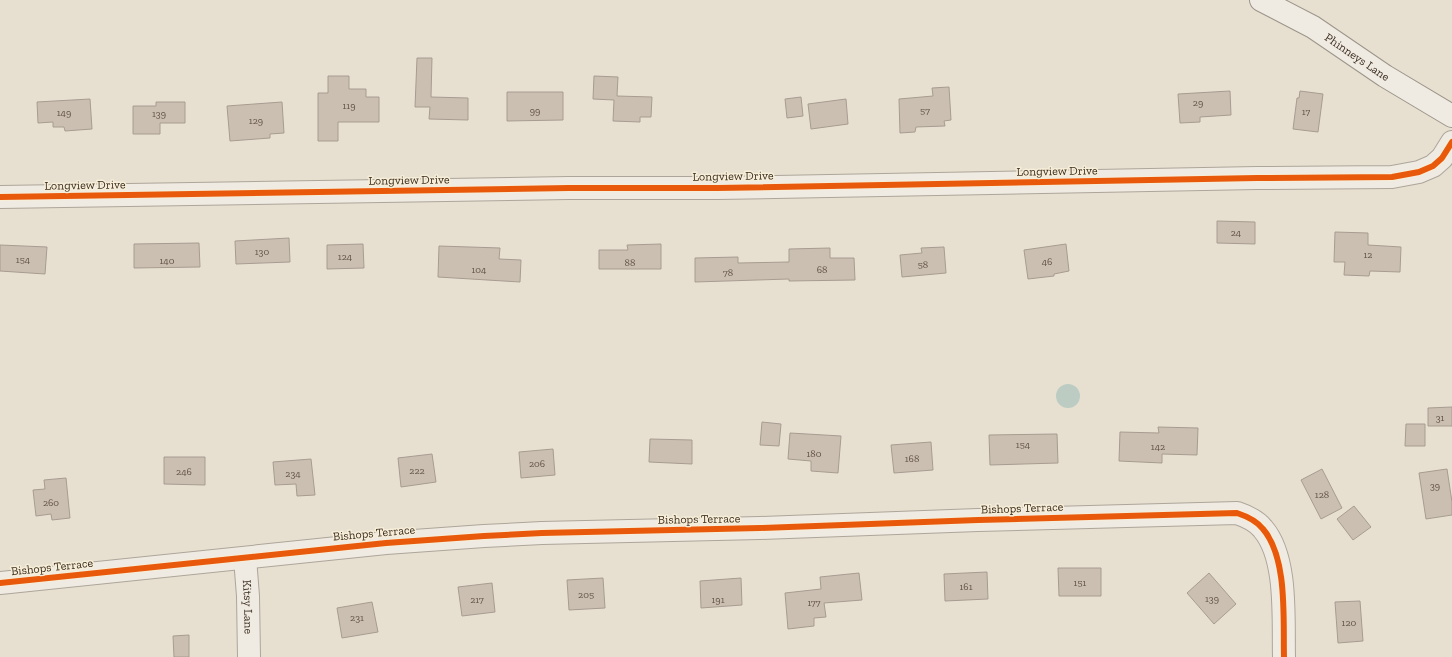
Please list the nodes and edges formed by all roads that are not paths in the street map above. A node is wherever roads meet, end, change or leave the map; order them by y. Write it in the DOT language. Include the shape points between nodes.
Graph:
graph roads {
  1 [pos="1261,0"];
  2 [pos="1452,116"];
  3 [pos="1452,142"];
  4 [pos="0,197"];
  5 [pos="245,558"];
  6 [pos="0,583"];
  7 [pos="250,657"];
  8 [pos="1284,657"];
  1 -- 2 [label="street, Phinneys Lane" via="1314,28 1384,76"];
  3 -- 4 [label="street, Longview Drive" via="1442,158 1433,166 1419,172 1392,177"];
  5 -- 6 [label="street, Bishops Terrace"];
  5 -- 7 [label="street, Kitsy Lane"];
  5 -- 8 [label="street, Bishops Terrace" via="386,543 542,533 1237,513 1262,527 1270,537 1276,553 1283,588"];
}
